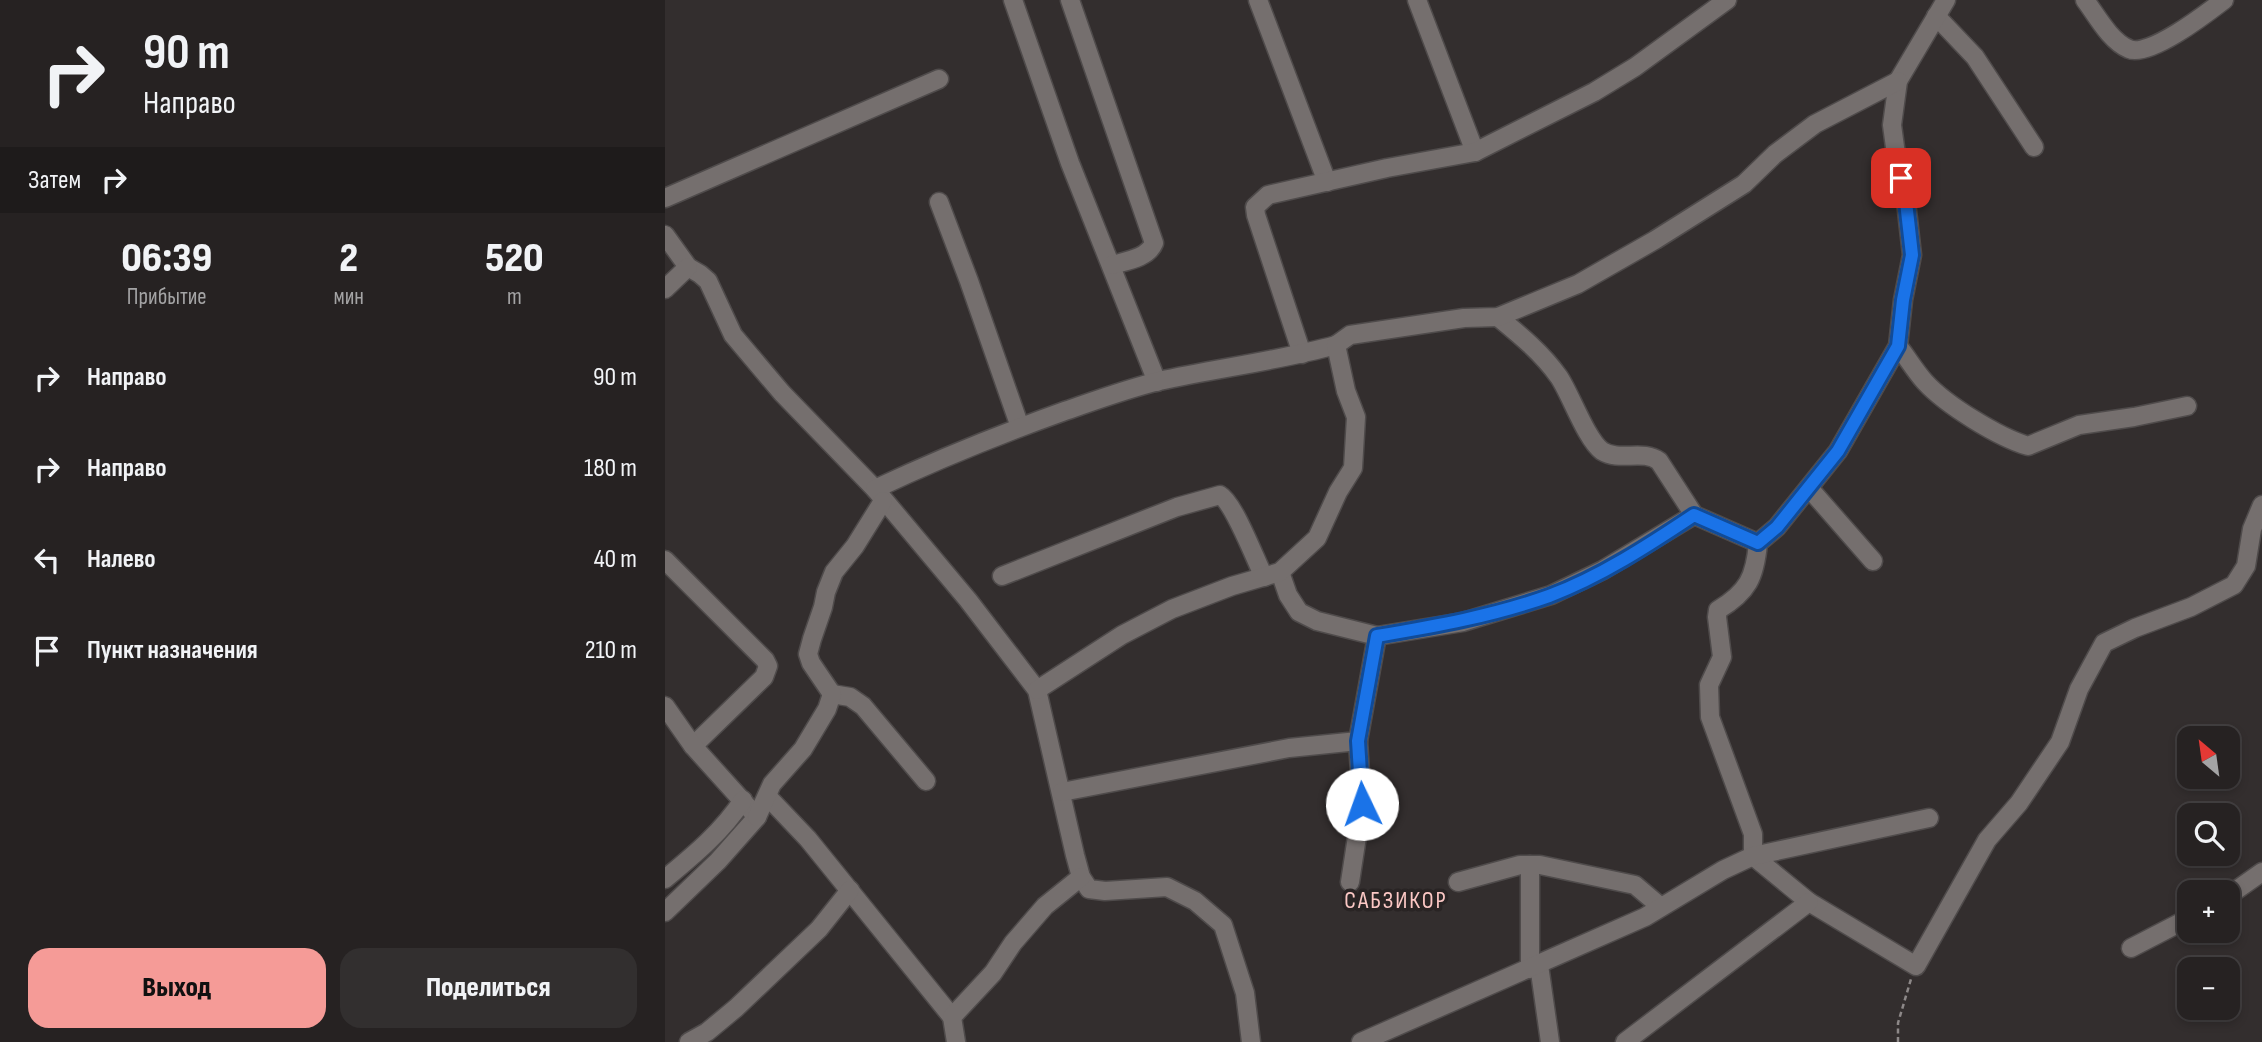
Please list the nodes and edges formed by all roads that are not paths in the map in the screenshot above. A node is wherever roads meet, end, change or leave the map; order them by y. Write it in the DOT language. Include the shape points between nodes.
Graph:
graph roads {
  1 [pos="1013,0"];
  2 [pos="1070,0"];
  3 [pos="1258,0"];
  4 [pos="1417,0"];
  5 [pos="1727,0"];
  6 [pos="1946,0"];
  7 [pos="2085,0"];
  8 [pos="2224,0"];
  9 [pos="1936,16"];
  10 [pos="939,79"];
  11 [pos="1898,81"];
  12 [pos="2034,147"];
  13 [pos="1475,152"];
  14 [pos="1327,181"];
  15 [pos="665,198"];
  16 [pos="939,202"];
  17 [pos="665,235"];
  18 [pos="1112,265"];
  19 [pos="688,267"];
  20 [pos="665,289"];
  21 [pos="1498,317"];
  22 [pos="1336,345"];
  23 [pos="1898,346"];
  24 [pos="1302,354"];
  25 [pos="1157,382"];
  26 [pos="2187,406"];
  27 [pos="1020,427"];
  28 [pos="1809,488"];
  29 [pos="879,495"];
  30 [pos="2262,505"];
  31 [pos="1694,515"];
  32 [pos="1758,543"];
  33 [pos="665,560"];
  34 [pos="1873,561"];
  35 [pos="1272,575"];
  36 [pos="1002,576"];
  37 [pos="1377,636"];
  38 [pos="1037,690"];
  39 [pos="832,694"];
  40 [pos="665,706"];
  41 [pos="1358,741"];
  42 [pos="693,746"];
  43 [pos="926,781"];
  44 [pos="1062,792"];
  45 [pos="767,796"];
  46 [pos="743,800"];
  47 [pos="757,817"];
  48 [pos="1929,818"];
  49 [pos="1753,856"];
  50 [pos="1530,864"];
  51 [pos="2262,872"];
  52 [pos="1081,877"];
  53 [pos="665,879"];
  54 [pos="1350,882"];
  55 [pos="1458,882"];
  56 [pos="2240,888"];
  57 [pos="850,890"];
  58 [pos="1809,902"];
  59 [pos="1661,907"];
  60 [pos="665,912"];
  61 [pos="2177,924"];
  62 [pos="2131,948"];
  63 [pos="1534,967"];
  64 [pos="952,1017"];
  65 [pos="689,1042"];
  66 [pos="956,1042"];
  67 [pos="1251,1042"];
  68 [pos="1361,1042"];
  69 [pos="1550,1042"];
  70 [pos="1625,1042"];
  1 -- 18 [label="street" via="1070,163"];
  2 -- 18 [label="street" via="1154,243 1143,255"];
  3 -- 14 [label="street"];
  4 -- 13 [label="street"];
  5 -- 13 [label="street" via="1594,92"];
  6 -- 9 [label="street"];
  7 -- 8 [label="street" via="2115,40 2135,51 2190,25"];
  9 -- 11 [label="street"];
  9 -- 12 [label="street" via="1975,57"];
  10 -- 15 [label="street"];
  11 -- 21 [label="street" via="1815,124 1775,153 1744,184 1655,240 1578,284"];
  11 -- 23 [label="street" via="1892,125 1912,255"];
  13 -- 14 [label="street"];
  14 -- 24 [label="street" via="1268,195 1255,207"];
  16 -- 27 [label="street"];
  17 -- 19 [label="street"];
  18 -- 25 [label="street"];
  19 -- 20 [label="street"];
  19 -- 29 [label="street" via="708,281 733,335"];
  21 -- 22 [label="street" via="1378,330 1350,335"];
  21 -- 31 [label="street" via="1531,345 1559,378 1601,450 1659,461"];
  22 -- 24 [label="street"];
  22 -- 35 [label="street" via="1356,417 1353,468 1317,538"];
  23 -- 26 [label="street" via="1945,401 2003,437 2028,446 2079,425"];
  23 -- 28 [label="street" via="1838,451"];
  24 -- 25 [label="street"];
  25 -- 27 [label="street"];
  27 -- 29 [label="street" via="931,463"];
  28 -- 32 [label="street"];
  28 -- 34 [label="street"];
  29 -- 38 [label="street"];
  29 -- 39 [label="street" via="855,546 834,572 808,654"];
  30 -- 58 [label="street" via="2252,529 2246,566 2234,585 2104,643 2079,689 2060,742 2019,803 1987,840 1916,967"];
  31 -- 32 [label="street"];
  31 -- 37 [label="street" via="1603,570 1551,595 1463,622"];
  32 -- 49 [label="street" via="1756,569 1749,581 1718,610 1722,657 1708,697 1710,717 1753,834"];
  33 -- 42 [label="street" via="768,666 764,677"];
  35 -- 36 [label="street" via="1220,495 1177,507"];
  35 -- 37 [label="street" via="1299,612"];
  35 -- 38 [label="street" via="1172,609"];
  37 -- 41 [label="street"];
  38 -- 44 [label="street"];
  39 -- 43 [label="street" via="850,697 863,706"];
  39 -- 45 [label="street" via="803,749"];
  40 -- 42 [label="street"];
  41 -- 44 [label="street" via="1289,748"];
  41 -- 54 [label="street" via="1362,804"];
  42 -- 46 [label="street"];
  44 -- 52 [label="street"];
  45 -- 47 [label="street"];
  45 -- 57 [label="street"];
  46 -- 47 [label="street"];
  46 -- 53 [label="street" via="706,845"];
  47 -- 60 [label="street"];
  48 -- 49 [label="street"];
  49 -- 58 [label="street"];
  49 -- 59 [label="street"];
  50 -- 55 [label="street"];
  50 -- 59 [label="street" via="1635,885"];
  50 -- 63 [label="street"];
  51 -- 56 [label="street"];
  52 -- 64 [label="street" via="1045,906"];
  52 -- 67 [label="street" via="1089,889 1105,891 1167,887 1195,901 1223,925 1245,993"];
  57 -- 64 [label="street"];
  57 -- 65 [label="street" via="819,929 736,1008"];
  58 -- 70 [label="street"];
  59 -- 63 [label="street"];
  61 -- 62 [label="street"];
  63 -- 68 [label="street"];
  63 -- 69 [label="street"];
  64 -- 66 [label="street"];
}
